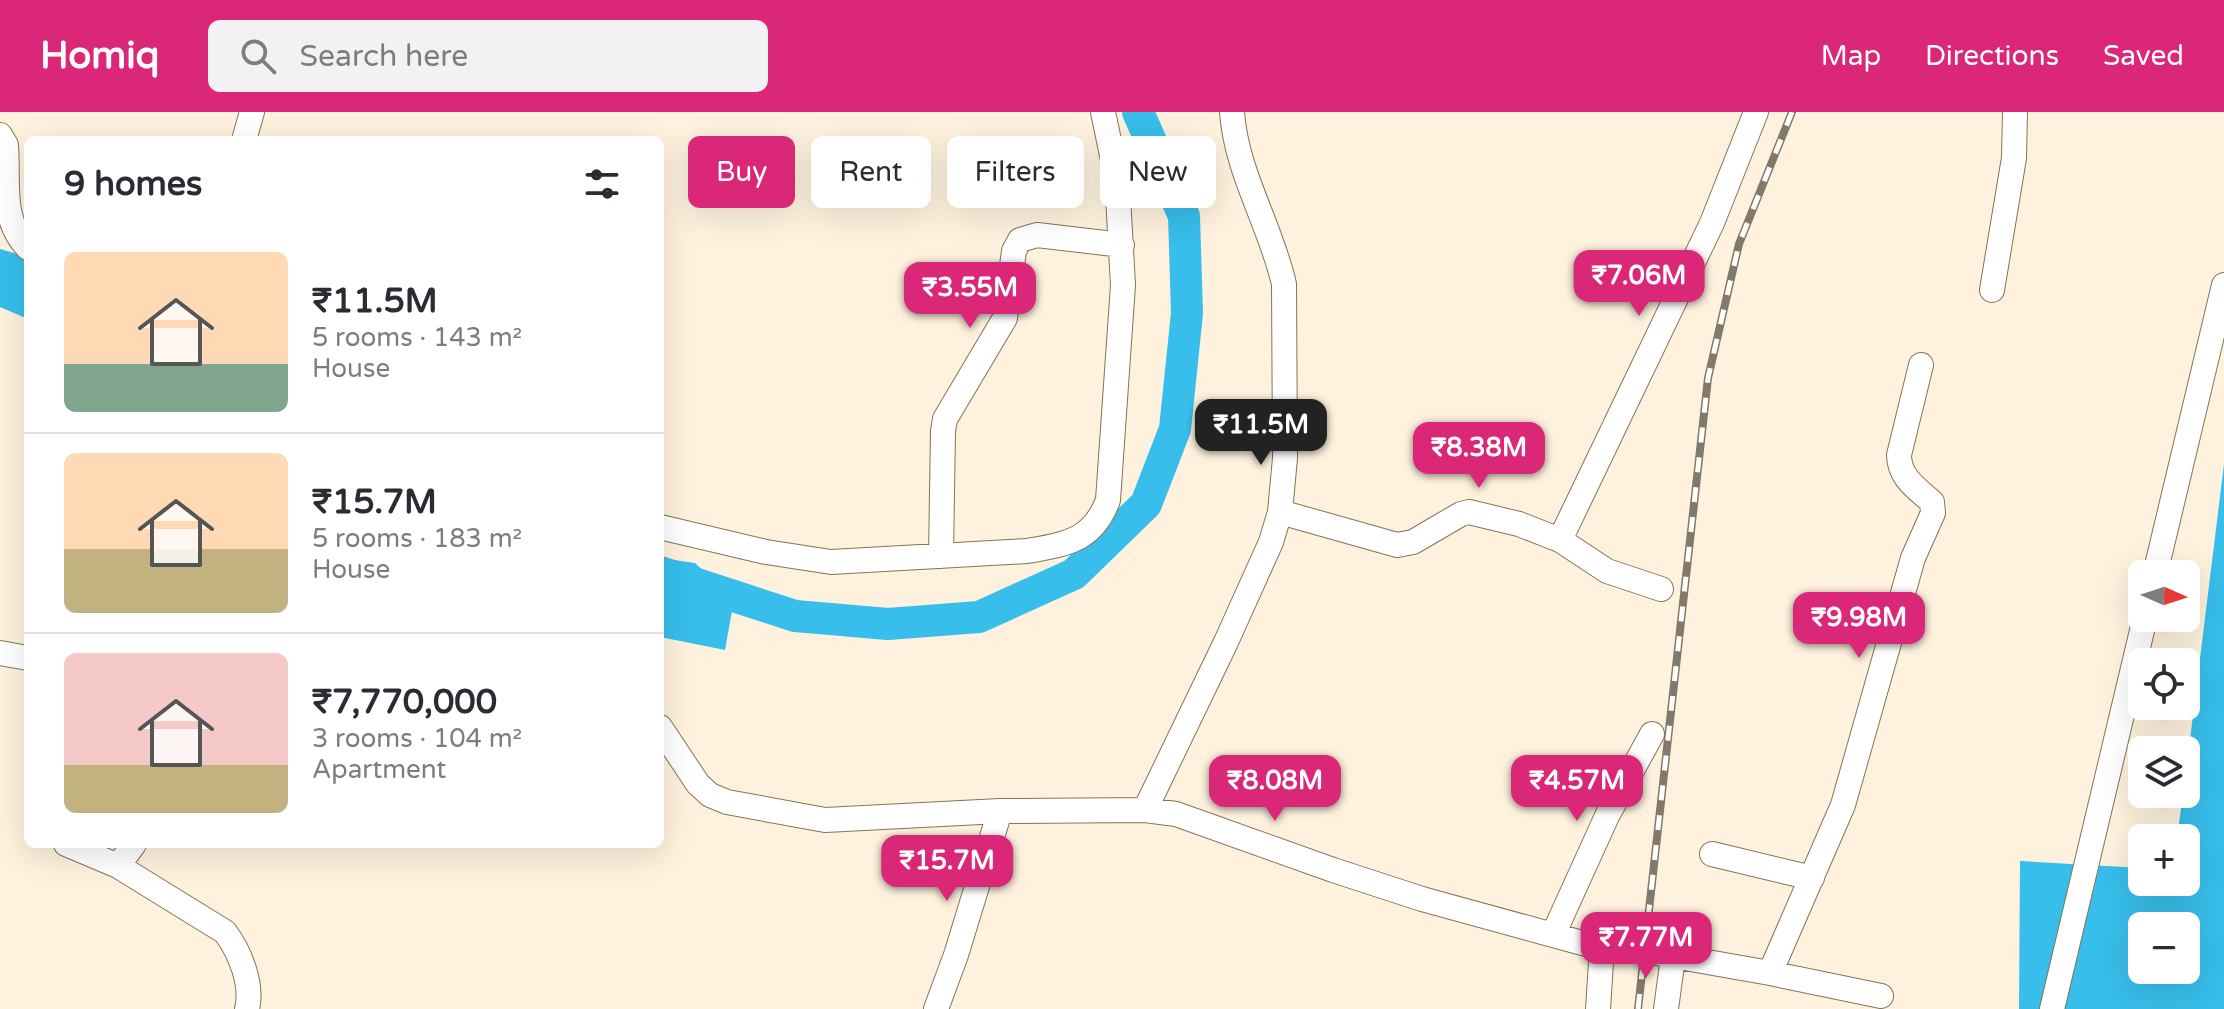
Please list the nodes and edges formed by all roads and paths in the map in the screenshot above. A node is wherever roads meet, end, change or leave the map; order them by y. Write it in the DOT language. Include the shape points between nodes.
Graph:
graph roads {
  1 [pos="252,112"];
  2 [pos="1103,112"];
  3 [pos="1232,112"];
  4 [pos="1756,112"];
  5 [pos="2015,112"];
  6 [pos="0,135"];
  7 [pos="245,136"];
  8 [pos="24,244"];
  9 [pos="1122,245"];
  10 [pos="2224,285"];
  11 [pos="1992,290"];
  12 [pos="1921,365"];
  13 [pos="1280,512"];
  14 [pos="664,528"];
  15 [pos="1560,540"];
  16 [pos="941,556"];
  17 [pos="2158,560"];
  18 [pos="1661,589"];
  19 [pos="2142,632"];
  20 [pos="0,653"];
  21 [pos="24,657"];
  22 [pos="664,733"];
  23 [pos="1652,734"];
  24 [pos="1145,810"];
  25 [pos="1000,811"];
  26 [pos="75,848"];
  27 [pos="131,848"];
  28 [pos="1712,854"];
  29 [pos="118,866"];
  30 [pos="1812,878"];
  31 [pos="1553,935"];
  32 [pos="1602,947"];
  33 [pos="1673,957"];
  34 [pos="1770,973"];
  35 [pos="1881,996"];
  36 [pos="247,1009"];
  37 [pos="936,1009"];
  38 [pos="1598,1009"];
  39 [pos="1666,1009"];
  40 [pos="2052,1009"];
  1 -- 7 [label="street"];
  2 -- 9 [label="street" via="1117,179"];
  3 -- 13 [label="street" via="1238,150 1284,284 1285,458"];
  4 -- 15 [label="street" via="1712,223"];
  5 -- 11 [label="street" via="2014,158"];
  6 -- 8 [label="street" via="6,145 6,215"];
  9 -- 16 [label="street" via="1037,235 1020,240 1005,318 945,419"];
  9 -- 16 [label="street" via="1108,500 1101,517 1089,531 1059,546"];
  10 -- 17 [label="street"];
  12 -- 30 [label="street" via="1899,466 1932,502 1933,513 1913,558 1843,805"];
  13 -- 15 [label="street" via="1397,545 1469,512"];
  13 -- 24 [label="street" via="1226,642"];
  14 -- 16 [label="street" via="831,562"];
  15 -- 18 [label="street" via="1607,571"];
  19 -- 40 [label="street"];
  20 -- 21 [label="street"];
  22 -- 25 [label="street" via="698,784 727,802 825,820"];
  23 -- 31 [label="street" via="1607,816"];
  24 -- 25 [label="street"];
  24 -- 31 [label="street" via="1176,814 1363,880"];
  25 -- 37 [label="street"];
  26 -- 29 [label="street"];
  27 -- 29 [label="street"];
  28 -- 30 [label="street"];
  29 -- 36 [label="street" via="225,932 247,979"];
  30 -- 34 [label="street"];
  31 -- 32 [label="street"];
  32 -- 33 [label="street"];
  32 -- 38 [label="street"];
  33 -- 34 [label="street"];
  33 -- 39 [label="street"];
  34 -- 35 [label="street"];
}
